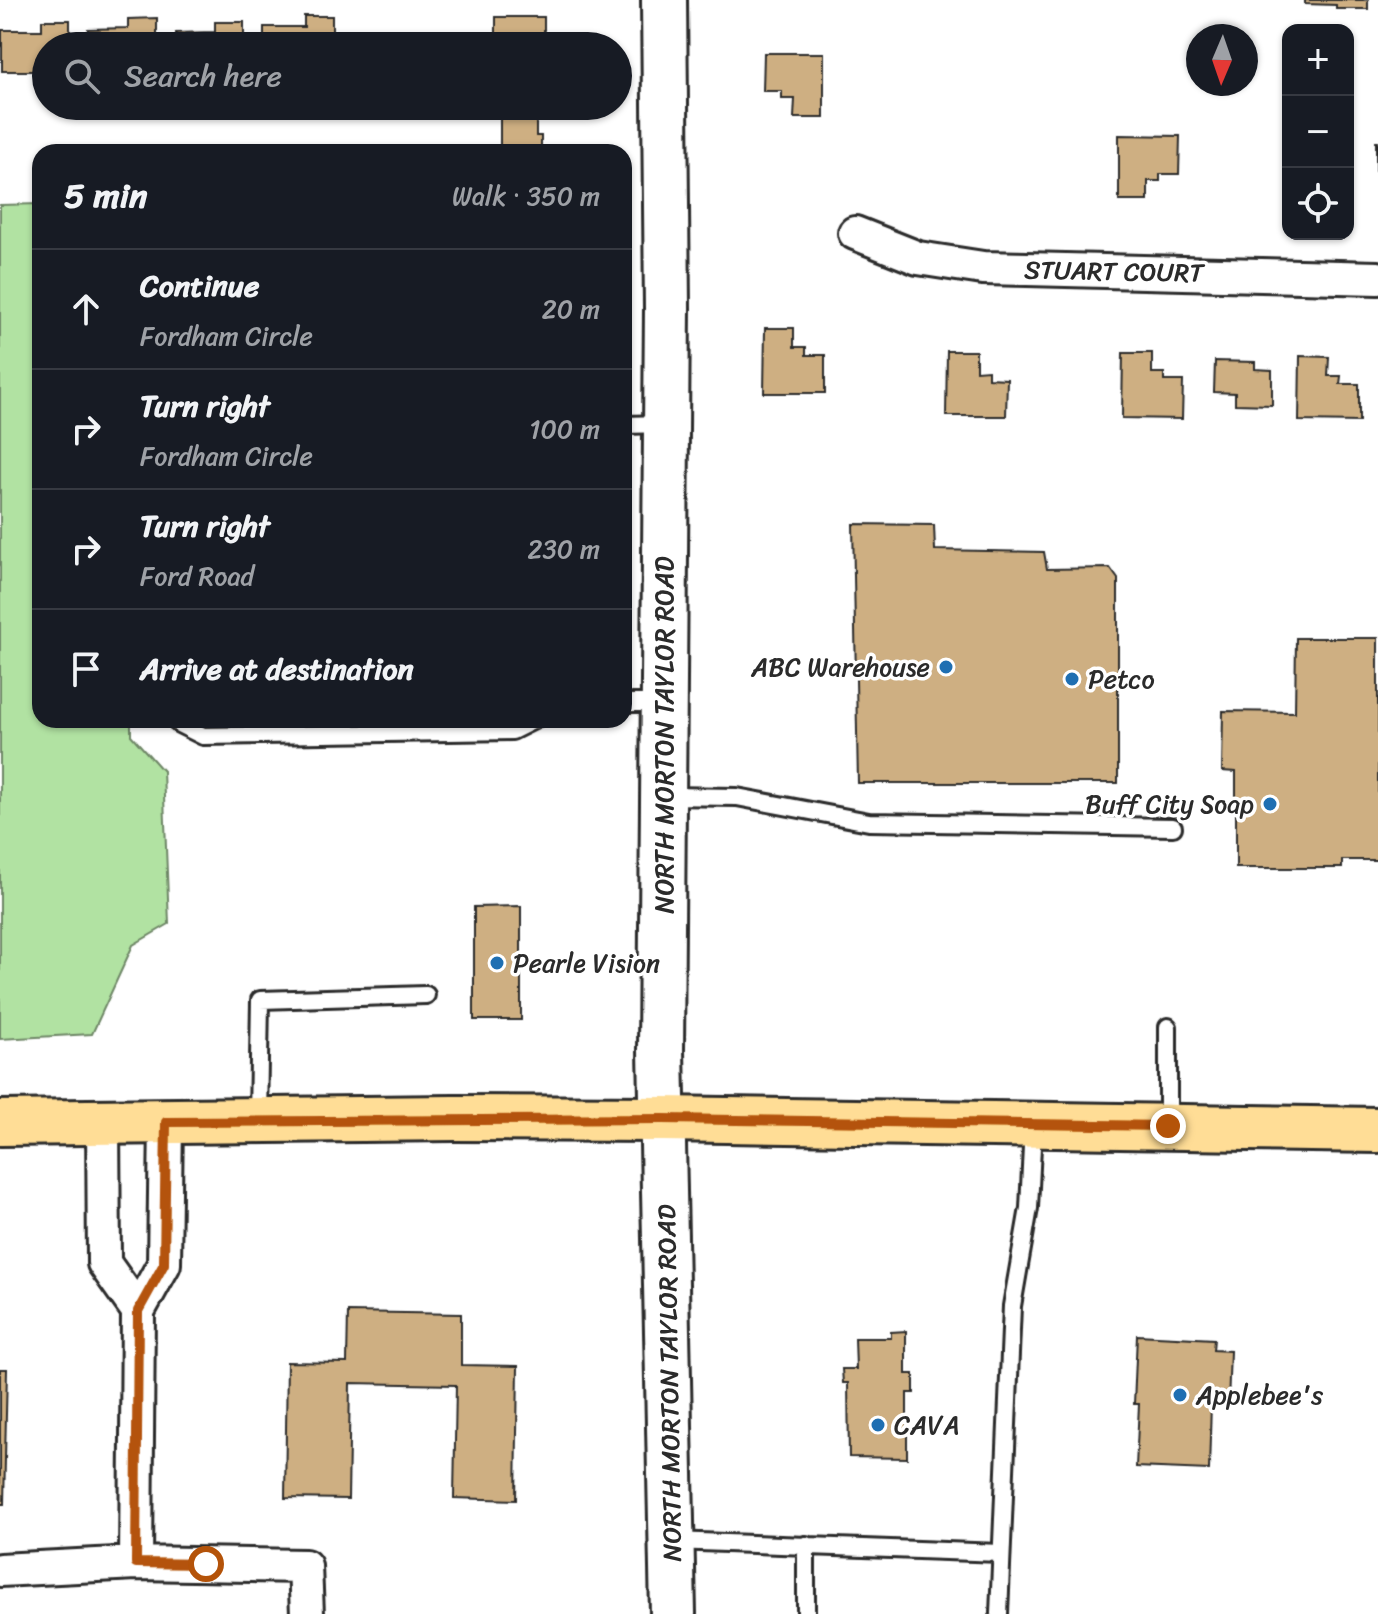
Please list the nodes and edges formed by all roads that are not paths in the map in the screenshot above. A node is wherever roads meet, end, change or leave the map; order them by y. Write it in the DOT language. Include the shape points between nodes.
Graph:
graph roads {
  1 [pos="664,0"];
  2 [pos="855,233"];
  3 [pos="1378,278"];
  4 [pos="645,425"];
  5 [pos="644,703"];
  6 [pos="187,728"];
  7 [pos="518,728"];
  8 [pos="665,796"];
  9 [pos="1173,827"];
  10 [pos="426,995"];
  11 [pos="1168,1027"];
  12 [pos="663,1119"];
  13 [pos="258,1120"];
  14 [pos="103,1122"];
  15 [pos="166,1122"];
  16 [pos="0,1123"];
  17 [pos="1033,1125"];
  18 [pos="1168,1126"];
  19 [pos="1378,1130"];
  20 [pos="138,1311"];
  21 [pos="673,1541"];
  22 [pos="806,1545"];
  23 [pos="1001,1553"];
  24 [pos="136,1563"];
  25 [pos="0,1570"];
  26 [pos="307,1614"];
  27 [pos="673,1614"];
  28 [pos="806,1614"];
  29 [pos="999,1614"];
  1 -- 4 [label="street, NORTH MORTON TAYLOR ROAD"];
  2 -- 3 [label="street, STUART COURT" via="918,258 983,268"];
  4 -- 5 [label="street, NORTH MORTON TAYLOR ROAD"];
  5 -- 8 [label="street, NORTH MORTON TAYLOR ROAD"];
  6 -- 7 [label="lane" via="203,736"];
  8 -- 9 [label="lane" via="737,797 869,822"];
  8 -- 12 [label="street, NORTH MORTON TAYLOR ROAD"];
  10 -- 13 [label="lane" via="260,1000"];
  11 -- 18 [label="lane"];
  12 -- 13 [label="main road"];
  12 -- 17 [label="main road"];
  12 -- 21 [label="street, NORTH MORTON TAYLOR ROAD"];
  13 -- 15 [label="main road"];
  14 -- 15 [label="main road"];
  14 -- 16 [label="main road"];
  14 -- 20 [label="street" via="104,1263"];
  15 -- 20 [label="street" via="164,1264"];
  17 -- 18 [label="main road"];
  17 -- 23 [label="lane" via="1029,1208 1012,1306"];
  18 -- 19 [label="main road"];
  20 -- 24 [label="street"];
  21 -- 22 [label="lane"];
  21 -- 27 [label="street, NORTH MORTON TAYLOR ROAD"];
  22 -- 23 [label="lane"];
  22 -- 28 [label="lane"];
  23 -- 29 [label="lane"];
  24 -- 25 [label="street"];
  24 -- 26 [label="street" via="305,1566"];
}
